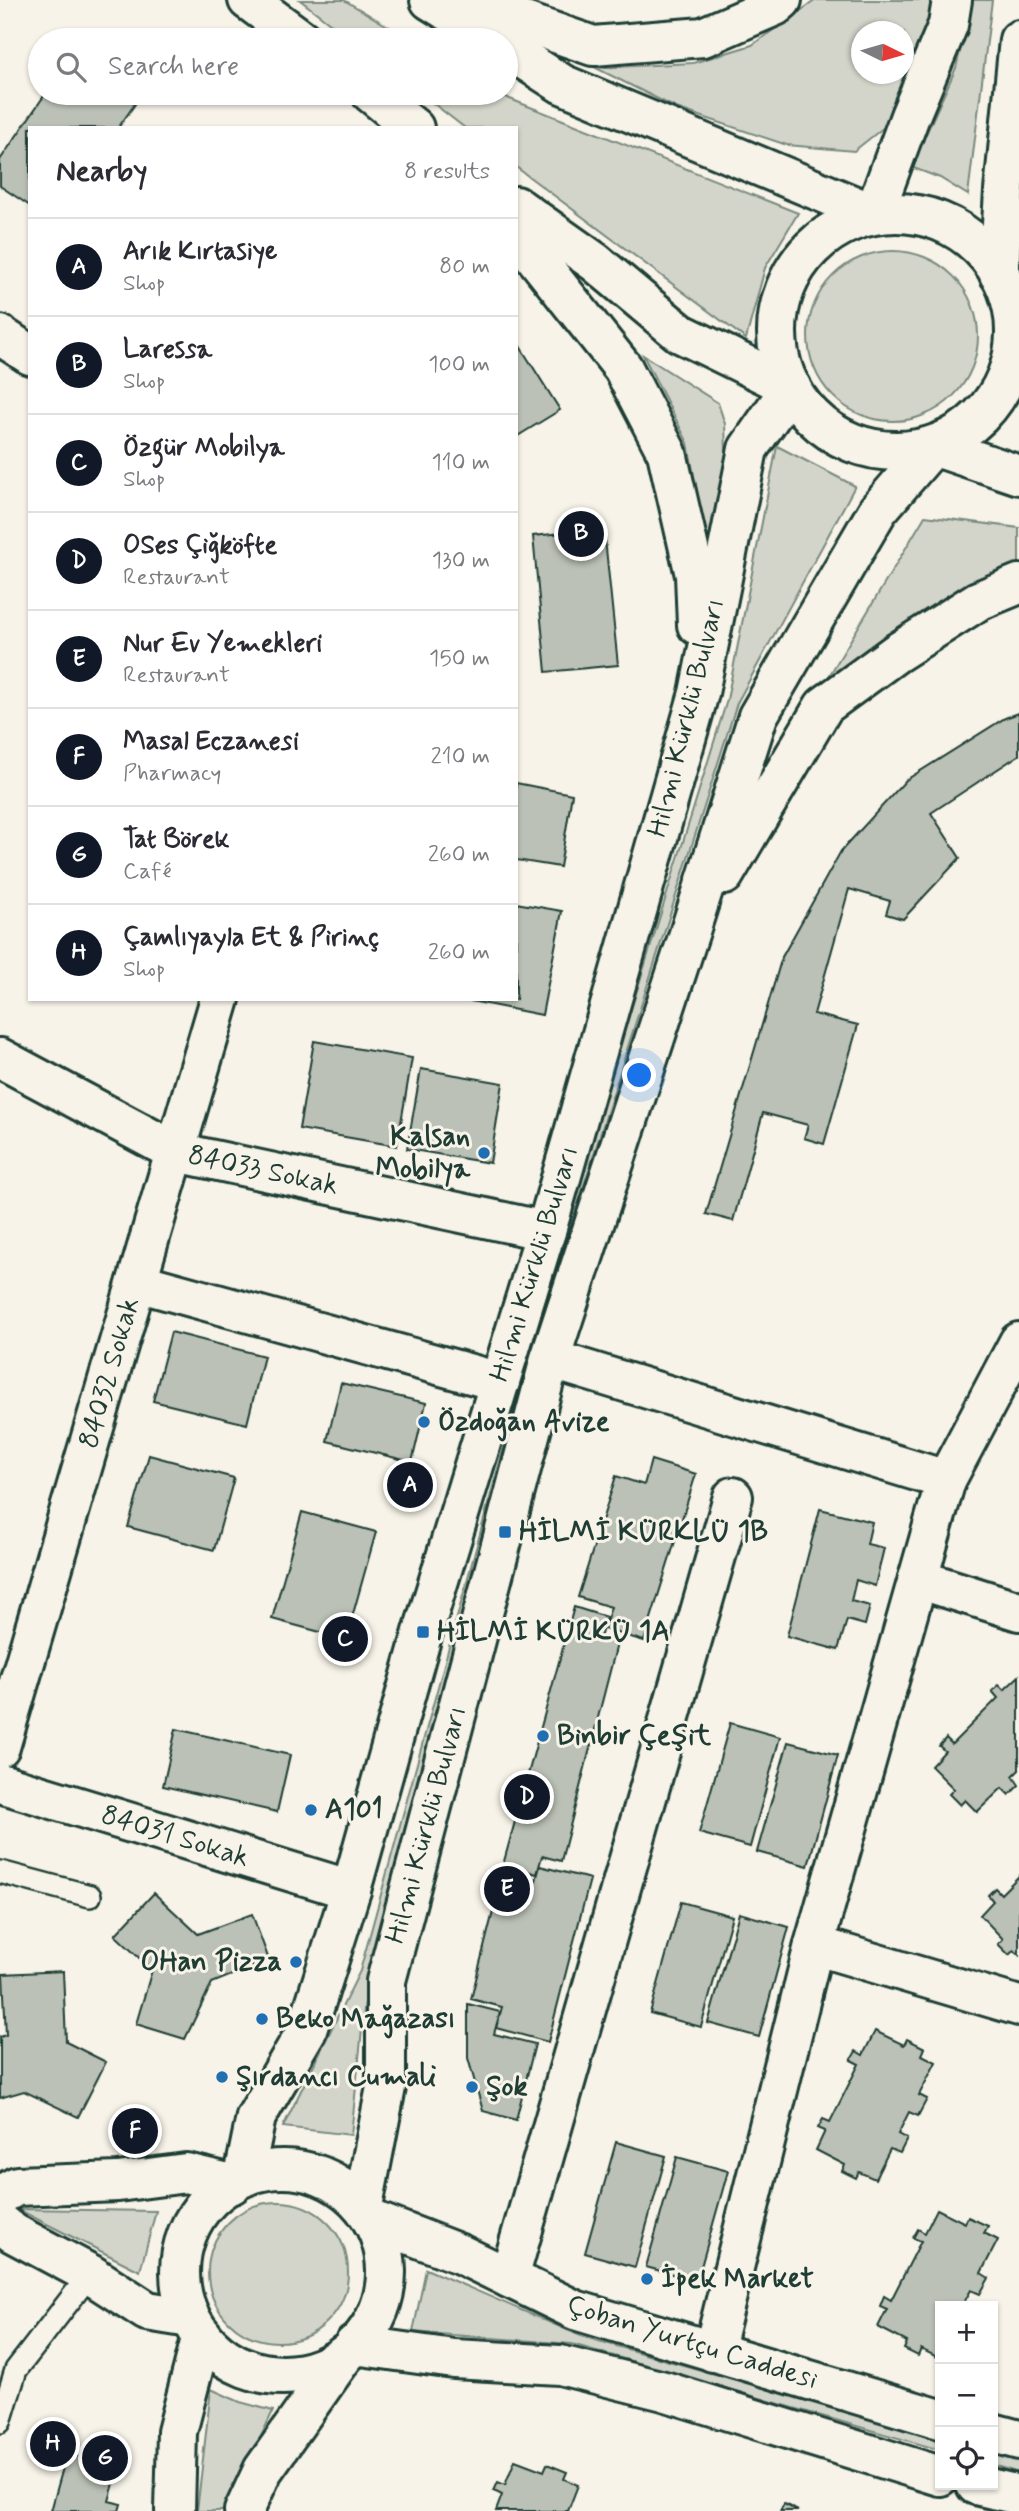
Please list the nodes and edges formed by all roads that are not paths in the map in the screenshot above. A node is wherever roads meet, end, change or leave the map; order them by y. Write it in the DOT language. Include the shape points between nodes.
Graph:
graph roads {
  1 [pos="248,0"];
  2 [pos="430,0"];
  3 [pos="462,0"];
  4 [pos="782,0"];
  5 [pos="951,0"];
  6 [pos="286,28"];
  7 [pos="475,28"];
  8 [pos="1019,40"];
  9 [pos="518,56"];
  10 [pos="386,105"];
  11 [pos="412,126"];
  12 [pos="518,207"];
  13 [pos="874,214"];
  14 [pos="518,236"];
  15 [pos="1009,279"];
  16 [pos="0,335"];
  17 [pos="28,354"];
  18 [pos="791,387"];
  19 [pos="933,446"];
  20 [pos="1019,475"];
  21 [pos="1019,584"];
  22 [pos="699,693"];
  23 [pos="690,931"];
  24 [pos="219,1001"];
  25 [pos="0,1058"];
  26 [pos="176,1152"];
  27 [pos="546,1231"];
  28 [pos="137,1282"];
  29 [pos="1019,1342"];
  30 [pos="550,1359"];
  31 [pos="500,1382"];
  32 [pos="946,1480"];
  33 [pos="733,1497"];
  34 [pos="918,1579"];
  35 [pos="1019,1611"];
  36 [pos="0,1747"];
  37 [pos="0,1783"];
  38 [pos="0,1872"];
  39 [pos="351,1890"];
  40 [pos="90,1896"];
  41 [pos="814,1945"];
  42 [pos="1019,2006"];
  43 [pos="238,2180"];
  44 [pos="0,2195"];
  45 [pos="368,2213"];
  46 [pos="0,2222"];
  47 [pos="90,2274"];
  48 [pos="509,2278"];
  49 [pos="196,2326"];
  50 [pos="349,2351"];
  51 [pos="713,2351"];
  52 [pos="935,2418"];
  53 [pos="0,2423"];
  54 [pos="998,2434"];
  55 [pos="1019,2440"];
  56 [pos="935,2474"];
  57 [pos="998,2490"];
  58 [pos="1019,2495"];
  59 [pos="175,2511"];
  60 [pos="244,2511"];
  1 -- 6 [label="main road"];
  2 -- 7 [label="main road"];
  3 -- 4 [label="main road" via="593,46 703,37"];
  5 -- 13 [label="main road" via="948,25"];
  8 -- 15 [label="main road" via="1004,191"];
  9 -- 13 [label="main road" via="562,83"];
  10 -- 11 [label="main road"];
  12 -- 18 [label="main road" via="594,261 680,333"];
  13 -- 15 [label="main road" via="915,214 953,226"];
  13 -- 18 [label="main road" via="836,228 805,254 784,289 776,327 781,365"];
  14 -- 22 [label="main road" via="623,368 667,453 695,575"];
  15 -- 19 [label="main road" via="1016,326 1011,366 994,401 967,429"];
  16 -- 17 [label="main road"];
  18 -- 19 [label="main road" via="824,428 857,446 895,452"];
  18 -- 22 [label="main road, Hilmi Kürklü Bulvarı" via="748,449"];
  19 -- 20 [label="main road"];
  19 -- 23 [label="main road, Hilmi Kürklü Bulvarı" via="878,510 758,716"];
  21 -- 23 [label="main road" via="978,601 824,706"];
  22 -- 27 [label="main road, Hilmi Kürklü Bulvarı"];
  23 -- 30 [label="main road, Hilmi Kürklü Bulvarı"];
  24 -- 26 [label="main road, 84032 Sokak"];
  25 -- 26 [label="main road, 84033 Sokak"];
  26 -- 27 [label="main road, 84033 Sokak"];
  26 -- 28 [label="main road, 84032 Sokak"];
  27 -- 31 [label="main road, Hilmi Kürklü Bulvarı"];
  28 -- 31 [label="main road"];
  28 -- 36 [label="main road, 84032 Sokak"];
  29 -- 32 [label="main road"];
  30 -- 32 [label="main road"];
  30 -- 45 [label="main road, Hilmi Kürklü Bulvarı" via="386,1981 387,2082"];
  31 -- 39 [label="main road, Hilmi Kürklü Bulvarı" via="423,1632"];
  32 -- 34 [label="main road"];
  33 -- 48 [label="main road"];
  34 -- 35 [label="main road"];
  34 -- 41 [label="main road"];
  37 -- 39 [label="main road, 84031 Sokak"];
  38 -- 40 [label="lane"];
  39 -- 43 [label="main road, Hilmi Kürklü Bulvarı" via="307,2030 256,2117"];
  41 -- 42 [label="main road"];
  41 -- 51 [label="main road"];
  43 -- 44 [label="main road" via="186,2173 118,2182 18,2186"];
  43 -- 45 [label="main road" via="276,2168 309,2171 339,2184"];
  43 -- 49 [label="main road" via="216,2193 195,2218 183,2248 180,2284"];
  45 -- 48 [label="main road, Çoban Yurtçu Caddesi"];
  45 -- 50 [label="main road" via="380,2234 386,2267 384,2300 368,2332"];
  46 -- 47 [label="main road"];
  47 -- 49 [label="main road" via="146,2311"];
  47 -- 53 [label="lane" via="16,2370"];
  48 -- 51 [label="main road, Çoban Yurtçu Caddesi" via="575,2310"];
  49 -- 50 [label="main road" via="211,2347 241,2367 275,2376 311,2372"];
  49 -- 59 [label="main road" via="177,2432"];
  50 -- 56 [label="main road, Çoban Yurtçu Caddesi" via="560,2365 664,2391"];
  50 -- 60 [label="main road" via="263,2470"];
  51 -- 52 [label="main road, Çoban Yurtçu Caddesi"];
  54 -- 55 [label="main road"];
  57 -- 58 [label="main road"];
}
